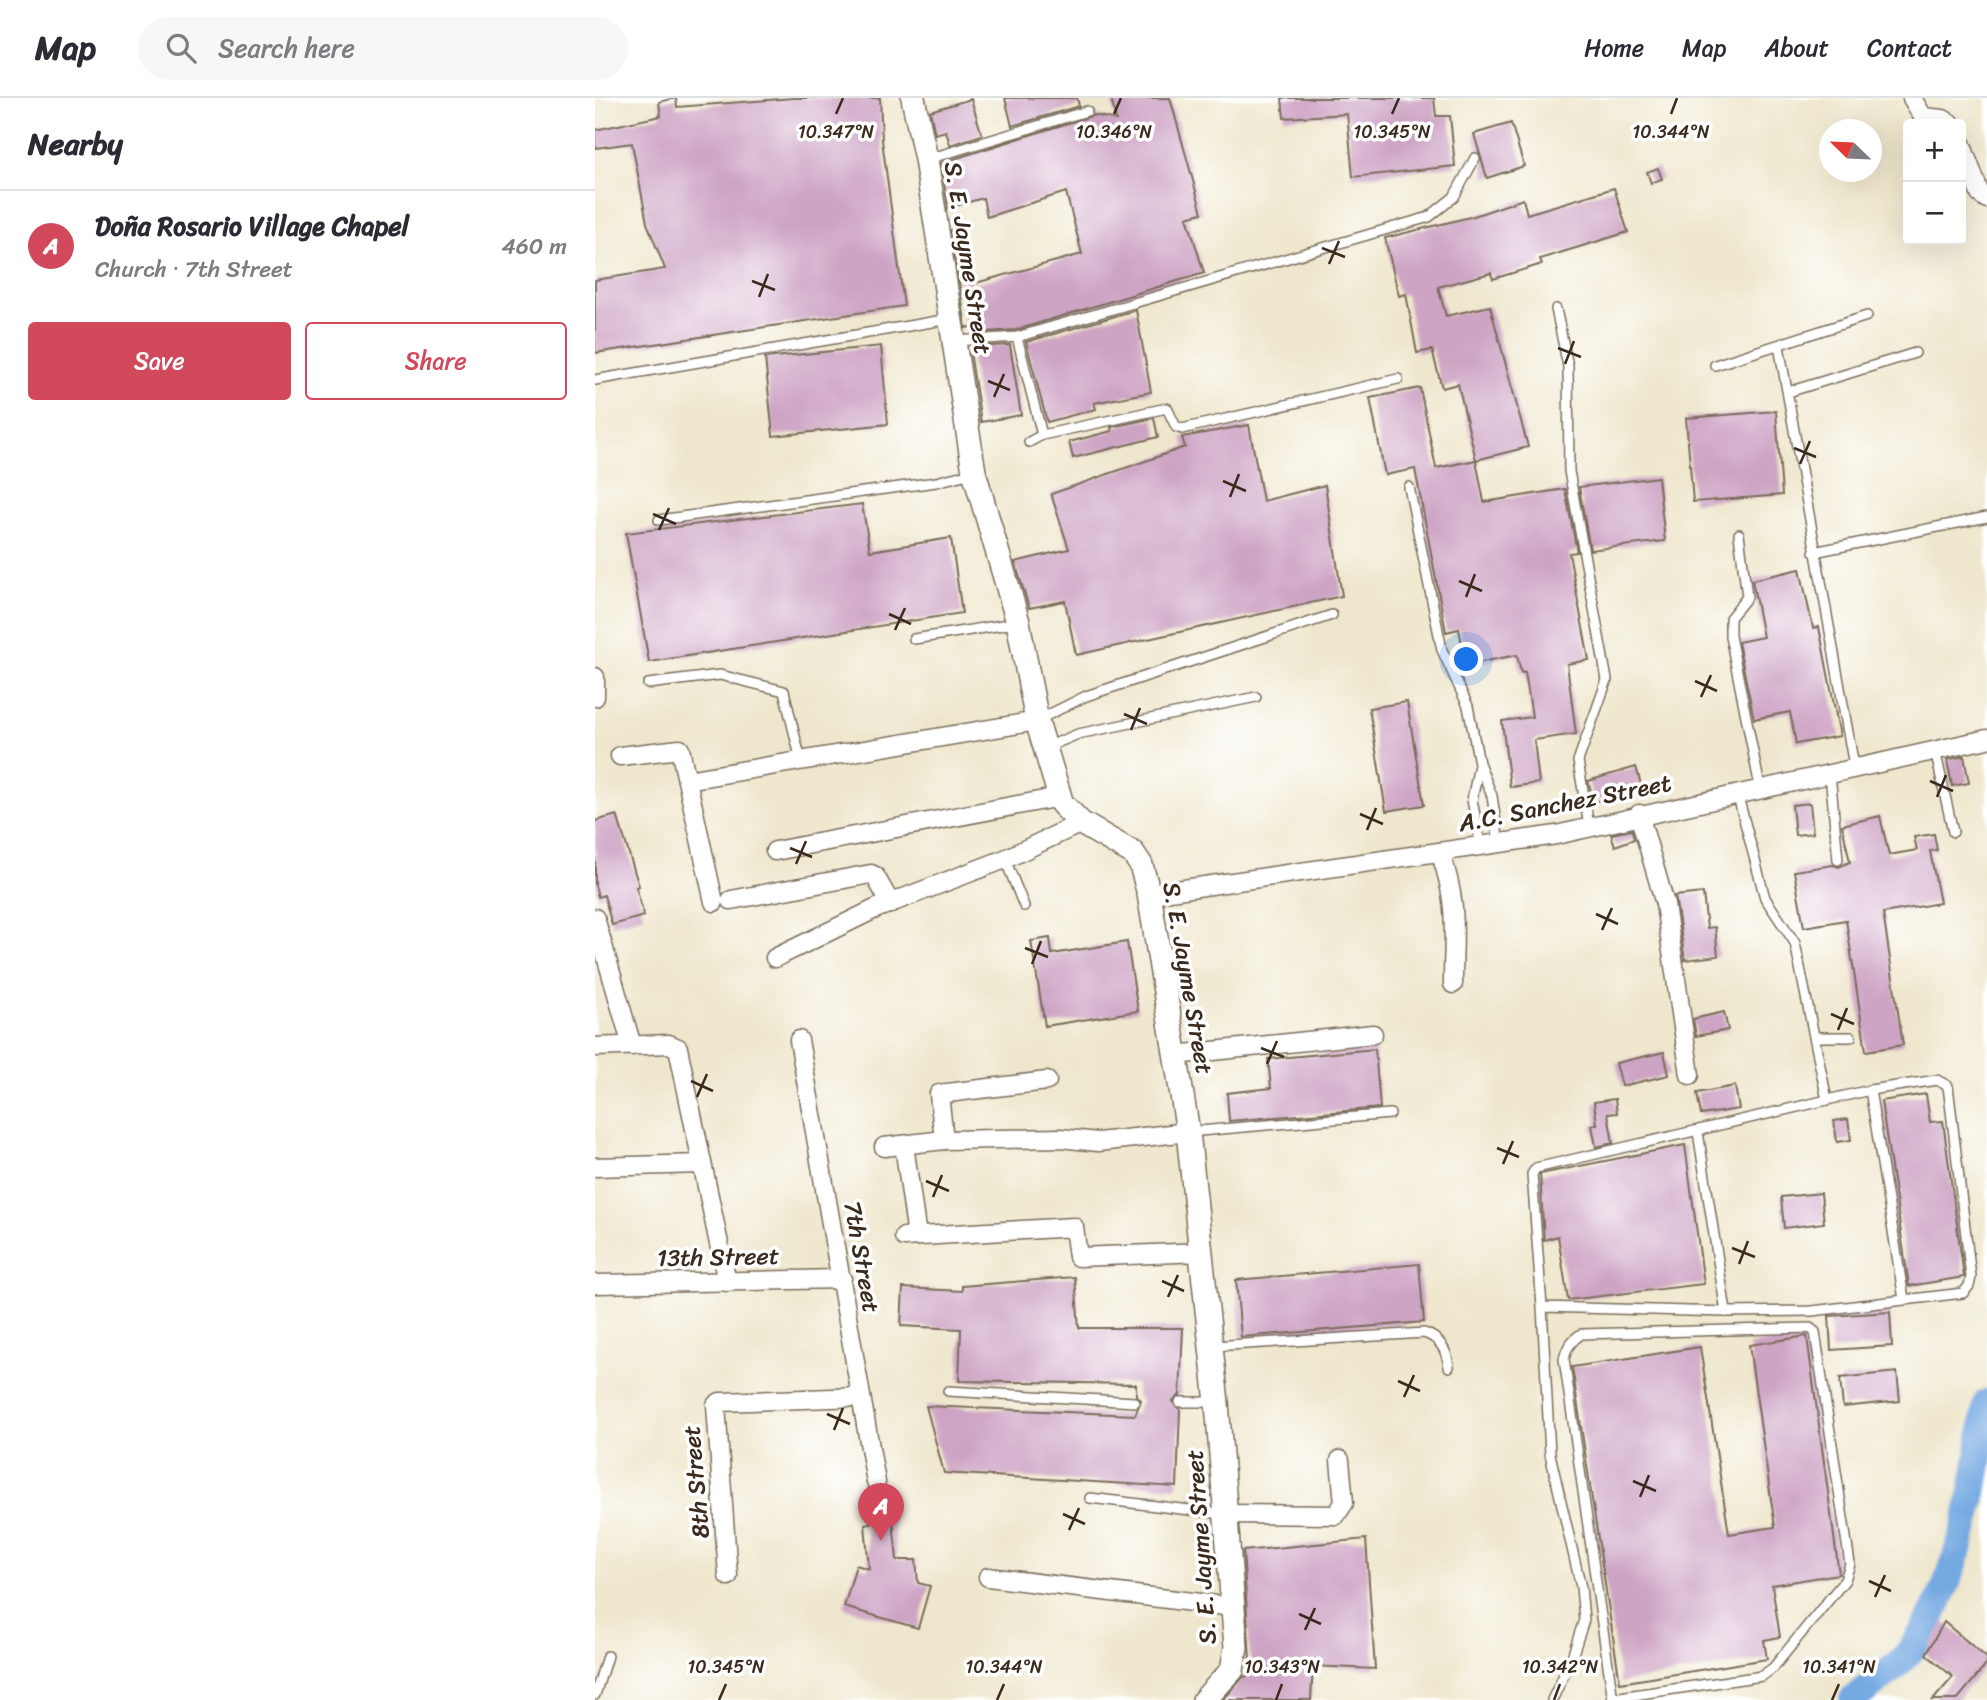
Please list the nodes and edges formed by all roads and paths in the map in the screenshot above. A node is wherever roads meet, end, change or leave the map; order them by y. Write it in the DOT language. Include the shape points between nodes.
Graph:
graph roads {
  1 [pos="913,98"];
  2 [pos="1912,98"];
  3 [pos="1087,111"];
  4 [pos="1943,119"];
  5 [pos="1966,156"];
  6 [pos="1475,158"];
  7 [pos="926,159"];
  8 [pos="1987,199"];
  9 [pos="1556,309"];
  10 [pos="1867,316"];
  11 [pos="953,330"];
  12 [pos="1017,337"];
  13 [pos="1779,346"];
  14 [pos="1915,353"];
  15 [pos="1715,365"];
  16 [pos="1398,379"];
  17 [pos="595,380"];
  18 [pos="1788,392"];
  19 [pos="1042,435"];
  20 [pos="1029,442"];
  21 [pos="974,472"];
  22 [pos="1409,487"];
  23 [pos="1987,517"];
  24 [pos="659,520"];
  25 [pos="1739,534"];
  26 [pos="1814,552"];
  27 [pos="1332,615"];
  28 [pos="1018,622"];
  29 [pos="913,639"];
  30 [pos="595,677"];
  31 [pos="648,684"];
  32 [pos="595,697"];
  33 [pos="1256,698"];
  34 [pos="1037,720"];
  35 [pos="1987,739"];
  36 [pos="1045,748"];
  37 [pos="1935,750"];
  38 [pos="620,756"];
  39 [pos="801,761"];
  40 [pos="1479,763"];
  41 [pos="1854,766"];
  42 [pos="1830,773"];
  43 [pos="687,780"];
  44 [pos="1761,787"];
  45 [pos="1737,793"];
  46 [pos="1060,797"];
  47 [pos="1639,814"];
  48 [pos="1081,823"];
  49 [pos="1589,826"];
  50 [pos="1953,832"];
  51 [pos="1490,844"];
  52 [pos="775,852"];
  53 [pos="1440,852"];
  54 [pos="1006,859"];
  55 [pos="1838,860"];
  56 [pos="1149,894"];
  57 [pos="891,904"];
  58 [pos="1024,906"];
  59 [pos="595,918"];
  60 [pos="775,958"];
  61 [pos="1453,984"];
  62 [pos="1373,1034"];
  63 [pos="1814,1037"];
  64 [pos="1851,1037"];
  65 [pos="799,1041"];
  66 [pos="632,1046"];
  67 [pos="595,1047"];
  68 [pos="1175,1055"];
  69 [pos="1690,1074"];
  70 [pos="1047,1081"];
  71 [pos="1871,1090"];
  72 [pos="1828,1100"];
  73 [pos="1389,1114"];
  74 [pos="1188,1132"];
  75 [pos="1698,1132"];
  76 [pos="944,1140"];
  77 [pos="904,1145"];
  78 [pos="884,1147"];
  79 [pos="702,1164"];
  80 [pos="595,1167"];
  81 [pos="1202,1252"];
  82 [pos="842,1279"];
  83 [pos="727,1282"];
  84 [pos="595,1284"];
  85 [pos="1904,1299"];
  86 [pos="1542,1307"];
  87 [pos="1726,1312"];
  88 [pos="1212,1346"];
  89 [pos="1449,1367"];
  90 [pos="948,1391"];
  91 [pos="861,1397"];
  92 [pos="1135,1402"];
  93 [pos="1180,1402"];
  94 [pos="1217,1402"];
  95 [pos="1340,1460"];
  96 [pos="876,1482"];
  97 [pos="1090,1498"];
  98 [pos="1225,1514"];
  99 [pos="728,1576"];
  100 [pos="988,1577"];
  101 [pos="1233,1607"];
  102 [pos="607,1656"];
  103 [pos="595,1695"];
  104 [pos="1613,1699"];
  105 [pos="1204,1700"];
  106 [pos="1552,1700"];
  1 -- 7 [label="street, S. E. Jayme Street"];
  2 -- 4 [label="street" via="1923,117"];
  3 -- 7 [label="lane"];
  5 -- 8 [label="street" via="1980,194"];
  6 -- 12 [label="lane" via="1454,197 1429,217"];
  7 -- 11 [label="street, S. E. Jayme Street"];
  9 -- 49 [label="lane" via="1568,366 1569,471 1607,680 1578,761"];
  10 -- 13 [label="lane"];
  11 -- 12 [label="lane"];
  11 -- 17 [label="lane"];
  11 -- 21 [label="street, S. E. Jayme Street"];
  12 -- 19 [label="lane"];
  13 -- 15 [label="lane"];
  13 -- 18 [label="lane"];
  14 -- 18 [label="lane"];
  16 -- 19 [label="lane" via="1182,429 1176,427 1167,408"];
  18 -- 26 [label="lane"];
  19 -- 20 [label="lane"];
  21 -- 24 [label="lane" via="936,482"];
  21 -- 28 [label="street, S. E. Jayme Street"];
  22 -- 40 [label="lane" via="1442,650 1468,706"];
  23 -- 26 [label="lane"];
  25 -- 44 [label="lane" via="1747,597 1730,618 1730,636"];
  26 -- 41 [label="lane"];
  27 -- 34 [label="lane" via="1086,696"];
  28 -- 29 [label="lane"];
  28 -- 34 [label="street, S. E. Jayme Street"];
  30 -- 32 [label="street"];
  31 -- 39 [label="lane" via="720,675 784,691"];
  33 -- 36 [label="lane" via="1078,734"];
  34 -- 36 [label="street, S. E. Jayme Street"];
  34 -- 39 [label="street"];
  35 -- 37 [label="street, A.C. Sanchez Street"];
  36 -- 46 [label="street, S. E. Jayme Street"];
  37 -- 41 [label="street, A.C. Sanchez Street"];
  37 -- 50 [label="lane"];
  38 -- 43 [label="street" via="677,747"];
  39 -- 43 [label="street"];
  40 -- 51 [label="lane" via="1492,796"];
  40 -- 51 [label="lane" via="1472,800"];
  41 -- 42 [label="street, A.C. Sanchez Street"];
  42 -- 44 [label="street, A.C. Sanchez Street"];
  42 -- 55 [label="lane"];
  43 -- 57 [label="street" via="722,901 871,874"];
  44 -- 45 [label="street, A.C. Sanchez Street"];
  45 -- 47 [label="street, A.C. Sanchez Street"];
  45 -- 63 [label="lane" via="1765,898 1795,943"];
  46 -- 48 [label="street, S. E. Jayme Street"];
  46 -- 52 [label="street"];
  47 -- 49 [label="street, A.C. Sanchez Street"];
  47 -- 69 [label="street" via="1665,904"];
  48 -- 54 [label="street"];
  48 -- 56 [label="street, S. E. Jayme Street" via="1133,853"];
  49 -- 51 [label="street, A.C. Sanchez Street"];
  51 -- 53 [label="street, A.C. Sanchez Street"];
  53 -- 56 [label="street, A.C. Sanchez Street"];
  53 -- 61 [label="street" via="1452,884 1457,919"];
  54 -- 57 [label="street"];
  54 -- 58 [label="lane"];
  56 -- 68 [label="street, S. E. Jayme Street"];
  57 -- 60 [label="street"];
  59 -- 66 [label="street"];
  62 -- 68 [label="street"];
  63 -- 64 [label="lane"];
  63 -- 72 [label="lane"];
  65 -- 82 [label="street, 7th Street"];
  66 -- 67 [label="street"];
  66 -- 79 [label="street" via="669,1044 678,1048"];
  68 -- 74 [label="street, S. E. Jayme Street"];
  70 -- 76 [label="street" via="939,1094"];
  71 -- 72 [label="lane"];
  71 -- 85 [label="lane"];
  71 -- 85 [label="lane" via="1937,1080 1948,1086 1969,1286 1963,1293"];
  72 -- 75 [label="lane"];
  73 -- 74 [label="lane"];
  74 -- 76 [label="street" via="1098,1143 1060,1138"];
  74 -- 81 [label="street, S. E. Jayme Street"];
  75 -- 86 [label="lane" via="1533,1170"];
  75 -- 87 [label="lane"];
  76 -- 77 [label="street"];
  77 -- 78 [label="street"];
  77 -- 81 [label="street" via="911,1236 1074,1227 1078,1257"];
  79 -- 80 [label="street"];
  79 -- 83 [label="street"];
  81 -- 88 [label="street, S. E. Jayme Street"];
  82 -- 83 [label="street, 13th Street"];
  82 -- 91 [label="street, 7th Street"];
  83 -- 84 [label="street, 13th Street"];
  85 -- 87 [label="lane" via="1812,1311"];
  86 -- 87 [label="lane"];
  86 -- 106 [label="lane" via="1550,1454 1581,1587 1584,1620"];
  88 -- 89 [label="lane" via="1424,1333 1435,1336 1442,1345"];
  88 -- 94 [label="street, S. E. Jayme Street"];
  90 -- 92 [label="lane"];
  91 -- 96 [label="street, 7th Street"];
  91 -- 99 [label="street, 8th Street" via="716,1405"];
  93 -- 94 [label="lane"];
  94 -- 98 [label="street, S. E. Jayme Street"];
  95 -- 98 [label="street" via="1344,1503 1336,1516"];
  97 -- 98 [label="lane"];
  98 -- 101 [label="street, S. E. Jayme Street"];
  100 -- 101 [label="street"];
  101 -- 105 [label="street, S. E. Jayme Street" via="1236,1660 1223,1683"];
  102 -- 103 [label="lane"];
  104 -- 104 [label="lane" via="1564,1359 1567,1350 1581,1334 1810,1328 1815,1332 1850,1564 1845,1580 1762,1676"];
}
